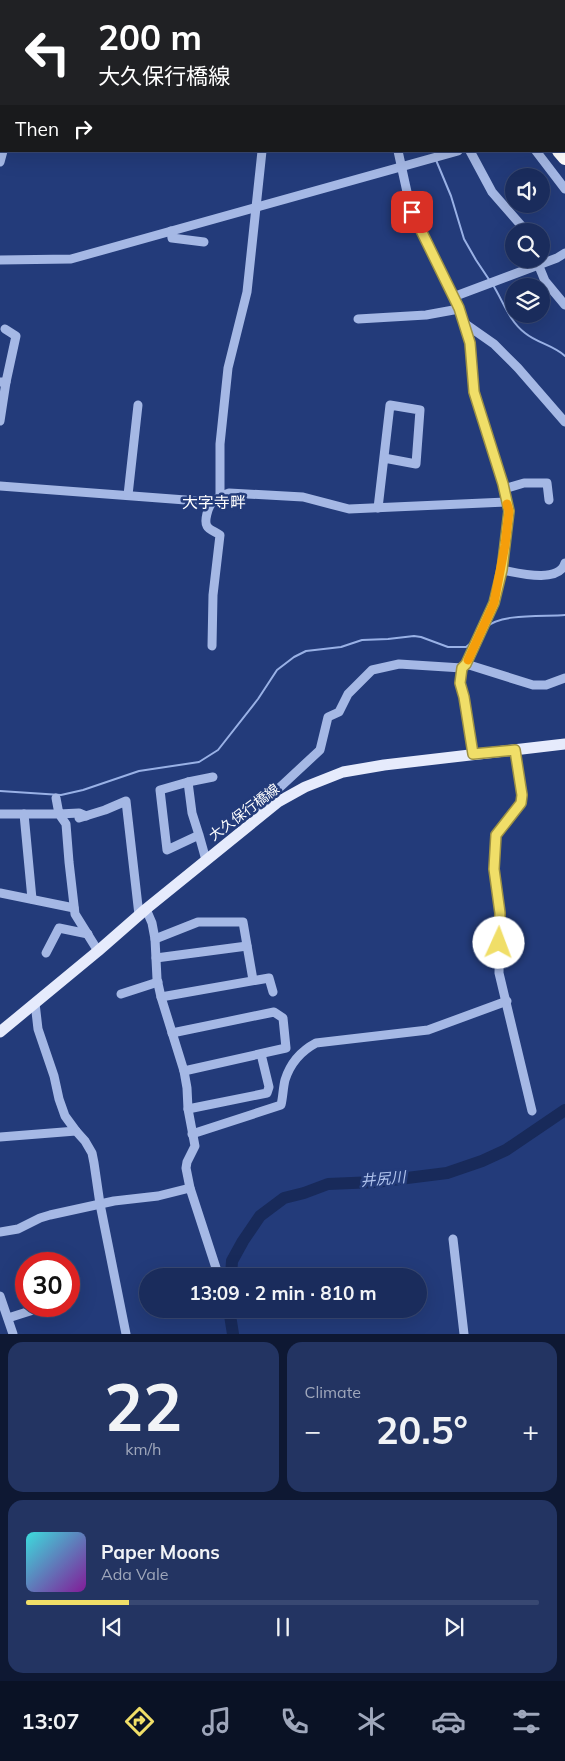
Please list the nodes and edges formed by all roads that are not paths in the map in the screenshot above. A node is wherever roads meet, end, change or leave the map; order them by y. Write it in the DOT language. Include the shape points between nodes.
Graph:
graph roads {
  1 [pos="262,152"];
  2 [pos="398,152"];
  3 [pos="455,152"];
  4 [pos="471,152"];
  5 [pos="537,152"];
  6 [pos="401,168"];
  7 [pos="565,189"];
  8 [pos="256,207"];
  9 [pos="519,223"];
  10 [pos="171,231"];
  11 [pos="204,242"];
  12 [pos="565,253"];
  13 [pos="550,259"];
  14 [pos="0,260"];
  15 [pos="523,268"];
  16 [pos="540,268"];
  17 [pos="453,297"];
  18 [pos="565,305"];
  19 [pos="459,309"];
  20 [pos="358,319"];
  21 [pos="464,323"];
  22 [pos="5,329"];
  23 [pos="3,382"];
  24 [pos="138,405"];
  25 [pos="0,420"];
  26 [pos="565,422"];
  27 [pos="384,458"];
  28 [pos="0,486"];
  29 [pos="504,489"];
  30 [pos="128,495"];
  31 [pos="220,497"];
  32 [pos="549,500"];
  33 [pos="212,502"];
  34 [pos="506,502"];
  35 [pos="378,508"];
  36 [pos="565,562"];
  37 [pos="502,570"];
  38 [pos="212,646"];
  39 [pos="464,666"];
  40 [pos="565,678"];
  41 [pos="565,744"];
  42 [pos="515,750"];
  43 [pos="473,754"];
  44 [pos="213,777"];
  45 [pos="188,782"];
  46 [pos="56,798"];
  47 [pos="0,814"];
  48 [pos="24,814"];
  49 [pos="59,814"];
  50 [pos="262,814"];
  51 [pos="199,835"];
  52 [pos="206,860"];
  53 [pos="0,892"];
  54 [pos="32,899"];
  55 [pos="74,908"];
  56 [pos="142,912"];
  57 [pos="88,934"];
  58 [pos="155,939"];
  59 [pos="247,946"];
  60 [pos="46,952"];
  61 [pos="98,952"];
  62 [pos="156,958"];
  63 [pos="253,980"];
  64 [pos="158,982"];
  65 [pos="273,992"];
  66 [pos="122,994"];
  67 [pos="161,997"];
  68 [pos="506,1002"];
  69 [pos="36,1003"];
  70 [pos="0,1032"];
  71 [pos="172,1033"];
  72 [pos="261,1054"];
  73 [pos="184,1071"];
  74 [pos="188,1109"];
  75 [pos="532,1111"];
  76 [pos="76,1131"];
  77 [pos="192,1134"];
  78 [pos="0,1137"];
  79 [pos="190,1188"];
  80 [pos="100,1204"];
  81 [pos="0,1232"];
  82 [pos="453,1239"];
  83 [pos="216,1268"];
  84 [pos="0,1296"];
  85 [pos="15,1316"];
  86 [pos="8,1318"];
  87 [pos="12,1334"];
  88 [pos="126,1334"];
  89 [pos="464,1334"];
  1 -- 8 [label="street"];
  2 -- 6 [label="street"];
  3 -- 6 [label="street"];
  4 -- 9 [label="street" via="492,192"];
  5 -- 7 [label="street"];
  6 -- 8 [label="street"];
  6 -- 17 [label="street" via="416,222"];
  8 -- 10 [label="street"];
  8 -- 31 [label="street" via="246,292 228,368 220,444"];
  10 -- 11 [label="street" via="172,238"];
  10 -- 14 [label="street" via="71,259"];
  12 -- 13 [label="street"];
  15 -- 17 [label="street"];
  16 -- 18 [label="street" via="545,281"];
  17 -- 19 [label="street"];
  19 -- 20 [label="street" via="426,315"];
  19 -- 21 [label="street"];
  21 -- 26 [label="street" via="494,344"];
  21 -- 29 [label="street" via="470,343 474,392"];
  22 -- 23 [label="street" via="16,336"];
  23 -- 25 [label="street"];
  24 -- 30 [label="street"];
  27 -- 27 [label="street" via="390,405 420,410 416,464"];
  27 -- 35 [label="street"];
  28 -- 30 [label="street"];
  29 -- 32 [label="street" via="524,483 547,483"];
  29 -- 34 [label="street"];
  30 -- 33 [label="street"];
  31 -- 33 [label="street"];
  31 -- 35 [label="street" via="229,493 303,497 349,509"];
  33 -- 38 [label="street" via="206,525 220,535 213,596"];
  34 -- 35 [label="street"];
  34 -- 37 [label="street" via="509,511"];
  36 -- 37 [label="street" via="553,575"];
  37 -- 39 [label="street" via="494,603"];
  39 -- 40 [label="street" via="533,685 546,685"];
  39 -- 43 [label="street" via="460,683"];
  39 -- 50 [label="street" via="399,664 372,670 348,694 339,712 328,717 320,750 263,803"];
  41 -- 42 [label="main road, 大久保行橋線"];
  42 -- 43 [label="main road, 大久保行橋線"];
  42 -- 68 [label="street" via="521,803 496,835 494,869 500,913 499,973"];
  43 -- 50 [label="main road, 大久保行橋線" via="344,772 306,787"];
  44 -- 45 [label="street"];
  45 -- 51 [label="street"];
  45 -- 51 [label="street" via="160,790 167,850"];
  46 -- 49 [label="street"];
  47 -- 48 [label="street"];
  48 -- 49 [label="street"];
  48 -- 54 [label="street"];
  49 -- 55 [label="street" via="66,824"];
  49 -- 56 [label="street" via="79,814 82,817 126,801"];
  50 -- 52 [label="main road, 大久保行橋線"];
  51 -- 52 [label="street"];
  52 -- 56 [label="main road, 大久保行橋線"];
  53 -- 54 [label="street"];
  54 -- 55 [label="street"];
  55 -- 57 [label="street"];
  56 -- 58 [label="street" via="152,923"];
  56 -- 61 [label="main road, 大久保行橋線"];
  57 -- 60 [label="street" via="59,928"];
  57 -- 61 [label="street"];
  58 -- 59 [label="street" via="198,922 243,922"];
  58 -- 62 [label="street"];
  59 -- 62 [label="street"];
  59 -- 63 [label="street"];
  61 -- 69 [label="main road, 大久保行橋線"];
  62 -- 64 [label="street"];
  63 -- 65 [label="street" via="269,978"];
  63 -- 67 [label="street"];
  64 -- 66 [label="street"];
  64 -- 67 [label="street"];
  67 -- 71 [label="street"];
  68 -- 75 [label="street"];
  68 -- 77 [label="street" via="428,1030 316,1042 295,1061 285,1081 281,1105"];
  69 -- 70 [label="main road, 大久保行橋線"];
  69 -- 76 [label="street" via="38,1030 59,1099 65,1116"];
  71 -- 72 [label="street" via="274,1012 283,1018 286,1048"];
  71 -- 73 [label="street"];
  72 -- 73 [label="street"];
  72 -- 74 [label="street" via="269,1087 267,1093"];
  73 -- 74 [label="street"];
  74 -- 77 [label="street"];
  76 -- 78 [label="street"];
  76 -- 80 [label="street" via="92,1153"];
  77 -- 79 [label="street" via="195,1146 186,1168"];
  79 -- 80 [label="street"];
  79 -- 83 [label="street"];
  80 -- 81 [label="street" via="50,1215 18,1229"];
  80 -- 88 [label="street"];
  82 -- 89 [label="street"];
  84 -- 86 [label="street"];
  85 -- 86 [label="street"];
  86 -- 87 [label="street"];
}
